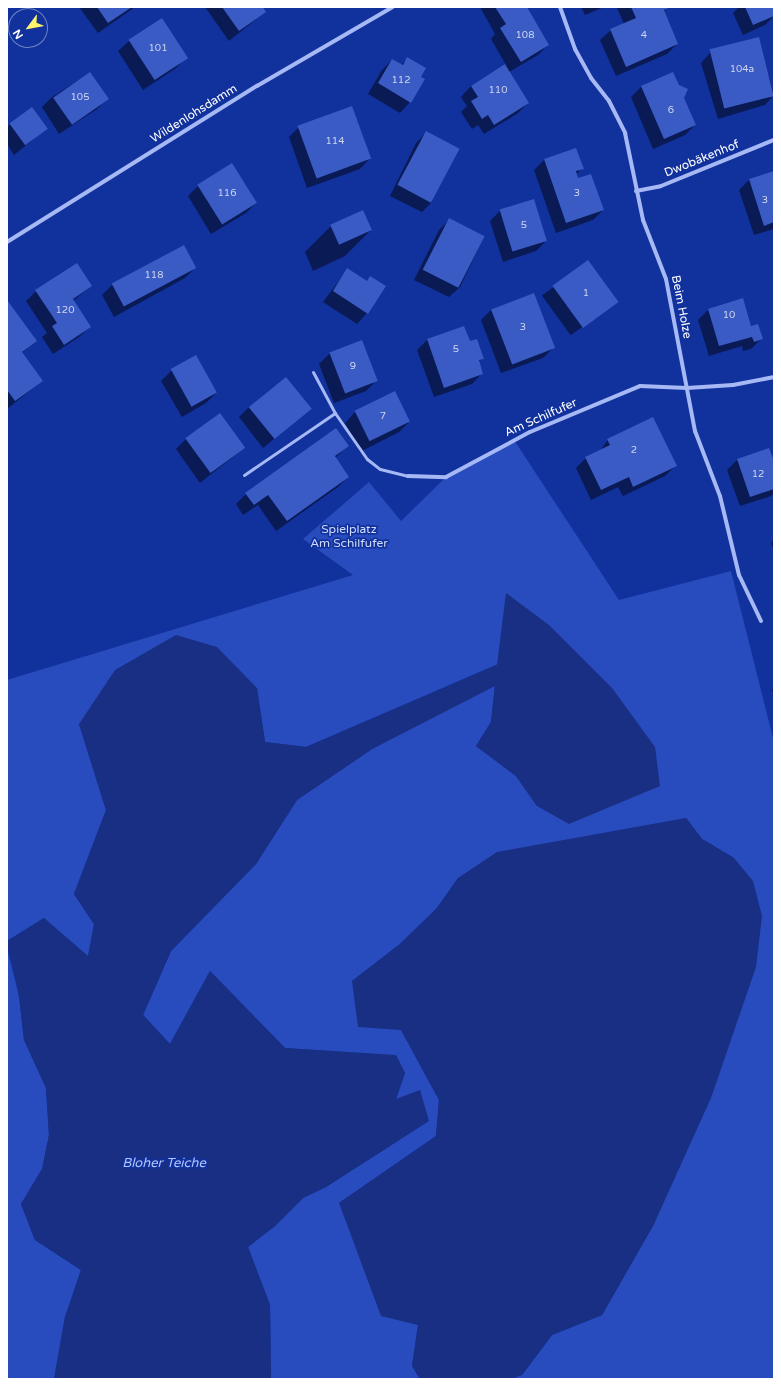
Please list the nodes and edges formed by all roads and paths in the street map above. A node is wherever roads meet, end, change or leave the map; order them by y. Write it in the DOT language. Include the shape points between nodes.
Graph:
graph roads {
  1 [pos="393,7"];
  2 [pos="560,7"];
  3 [pos="774,140"];
  4 [pos="636,191"];
  5 [pos="7,242"];
  6 [pos="313,372"];
  7 [pos="774,377"];
  8 [pos="687,388"];
  9 [pos="335,412"];
  10 [pos="244,475"];
  11 [pos="408,476"];
  12 [pos="761,621"];
  1 -- 5 [label="street, Wildenlohsdamm" via="257,86"];
  2 -- 4 [label="street, Beim Holze" via="575,49 625,133"];
  3 -- 4 [label="street, Dwobäkenhof" via="661,186"];
  4 -- 8 [label="street, Beim Holze" via="642,220 666,279"];
  6 -- 9 [label="lane"];
  7 -- 8 [label="street" via="733,385"];
  8 -- 11 [label="street, Am Schilfufer" via="640,386 530,432 446,477"];
  8 -- 12 [label="street, Beim Holze" via="695,431 720,496 738,575"];
  9 -- 10 [label="lane"];
  9 -- 11 [label="lane" via="367,459 380,469"];
}
